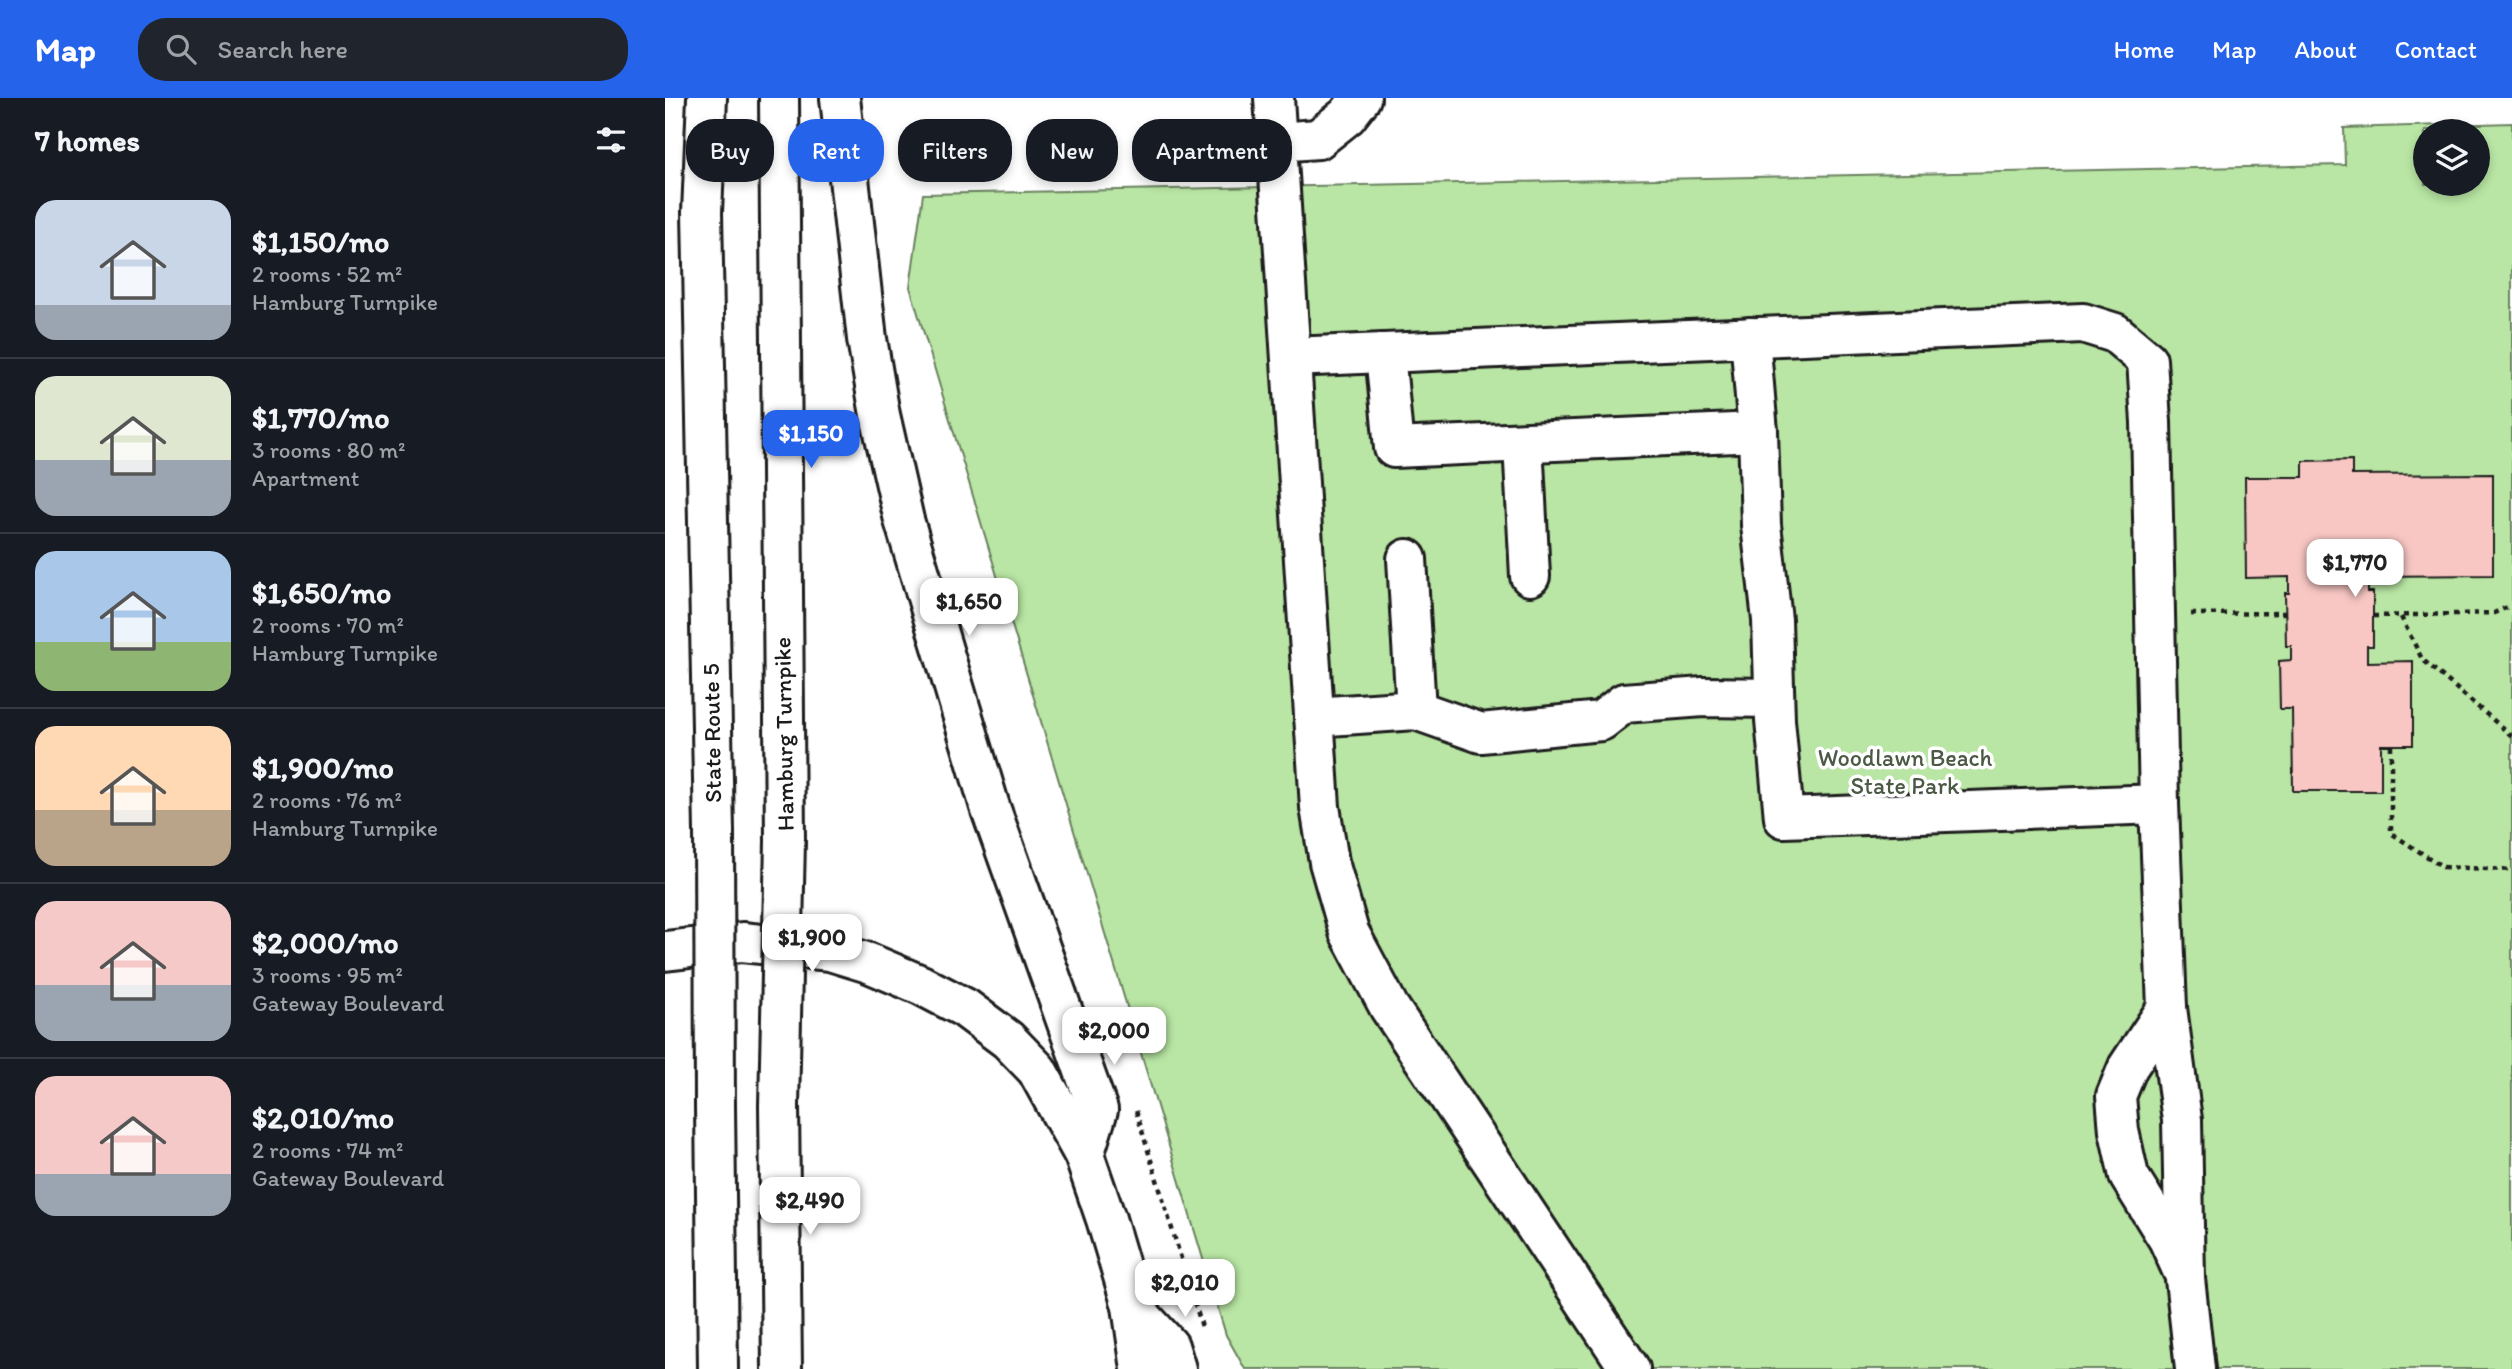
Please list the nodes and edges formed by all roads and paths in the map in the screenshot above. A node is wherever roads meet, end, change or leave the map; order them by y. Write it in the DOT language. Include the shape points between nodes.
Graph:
graph roads {
  1 [pos="707,98"];
  2 [pos="779,98"];
  3 [pos="840,98"];
  4 [pos="1274,98"];
  5 [pos="1361,98"];
  6 [pos="1275,119"];
  7 [pos="1292,141"];
  8 [pos="1279,182"];
  9 [pos="1750,337"];
  10 [pos="1385,353"];
  11 [pos="1291,357"];
  12 [pos="1758,432"];
  13 [pos="1523,443"];
  14 [pos="1407,559"];
  15 [pos="1531,576"];
  16 [pos="2512,605"];
  17 [pos="2155,613"];
  18 [pos="2285,613"];
  19 [pos="2373,616"];
  20 [pos="2401,617"];
  21 [pos="1774,698"];
  22 [pos="1416,710"];
  23 [pos="1314,718"];
  24 [pos="2512,736"];
  25 [pos="2391,745"];
  26 [pos="2159,804"];
  27 [pos="2512,870"];
  28 [pos="665,951"];
  29 [pos="2167,1008"];
  30 [pos="1134,1105"];
  31 [pos="1084,1155"];
  32 [pos="2185,1279"];
  33 [pos="1132,1306"];
  34 [pos="1203,1329"];
  35 [pos="1619,1359"];
  36 [pos="719,1369"];
  37 [pos="782,1369"];
  38 [pos="1140,1369"];
  39 [pos="1176,1369"];
  40 [pos="2195,1369"];
  1 -- 36 [label="main road, State Route 5, bridge" via="702,212"];
  2 -- 37 [label="main road, Hamburg Turnpike, bridge" via="785,841 779,1106"];
  3 -- 31 [label="main road" via="865,325 889,454 929,610 990,807 1098,1110"];
  4 -- 6 [label="main road"];
  5 -- 7 [label="main road" via="1318,139"];
  8 -- 11 [label="main road"];
  9 -- 10 [label="main road"];
  9 -- 12 [label="main road"];
  9 -- 17 [label="main road" via="2083,323 2115,332 2147,360"];
  10 -- 11 [label="main road"];
  10 -- 13 [label="main road" via="1394,448"];
  11 -- 23 [label="main road"];
  12 -- 13 [label="main road"];
  12 -- 21 [label="main road"];
  13 -- 15 [label="main road"];
  14 -- 22 [label="main road"];
  16 -- 20 [label="path" via="2494,613"];
  17 -- 18 [label="path"];
  17 -- 26 [label="main road"];
  19 -- 20 [label="path"];
  20 -- 24 [label="path" via="2422,659"];
  21 -- 22 [label="main road" via="1703,697 1624,704 1601,721 1481,733"];
  21 -- 26 [label="main road" via="1784,818"];
  22 -- 23 [label="main road"];
  23 -- 35 [label="main road" via="1320,807 1329,862 1349,932 1389,1007"];
  25 -- 27 [label="path" via="2391,833 2443,867"];
  26 -- 29 [label="main road"];
  28 -- 31 [label="main road" via="742,942 830,951 921,985 965,1008 1008,1040 1037,1070"];
  29 -- 32 [label="main road" via="2182,1120"];
  29 -- 32 [label="main road" via="2128,1067 2116,1096 2129,1176 2168,1239"];
  30 -- 34 [label="path"];
  31 -- 33 [label="main road"];
  32 -- 40 [label="main road"];
  33 -- 38 [label="main road"];
  33 -- 39 [label="main road" via="1169,1346"];
}
